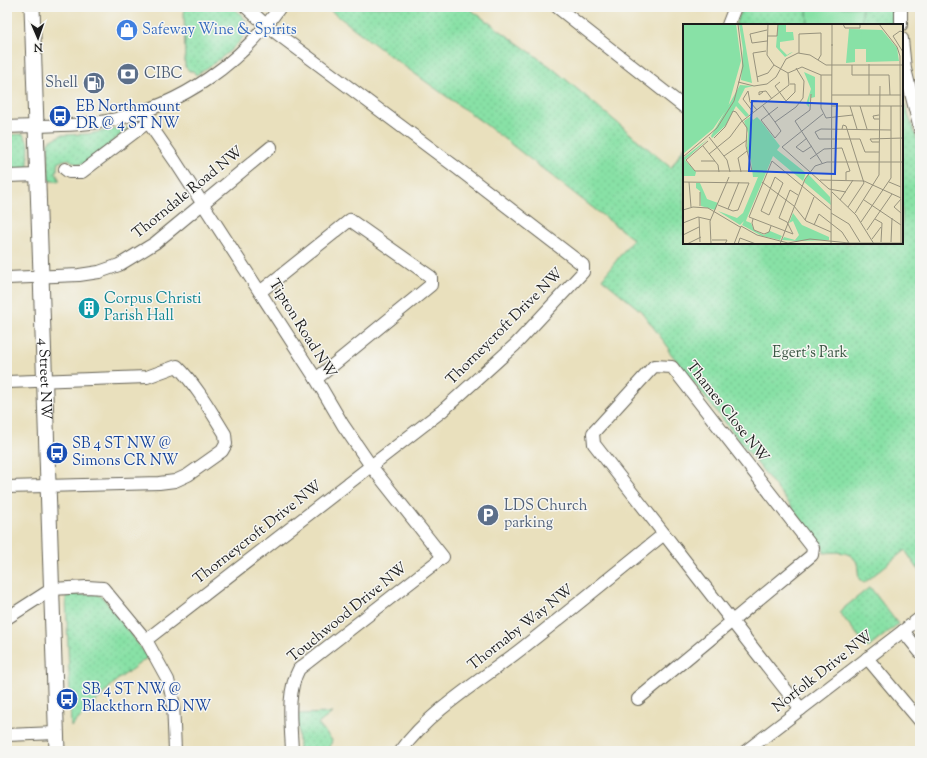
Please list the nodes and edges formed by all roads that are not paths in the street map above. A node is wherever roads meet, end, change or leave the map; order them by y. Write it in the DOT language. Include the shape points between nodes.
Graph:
graph roads {
  1 [pos="32,7"];
  2 [pos="246,7"];
  3 [pos="280,7"];
  4 [pos="557,7"];
  5 [pos="735,7"];
  6 [pos="901,7"];
  7 [pos="728,24"];
  8 [pos="901,24"];
  9 [pos="267,26"];
  10 [pos="903,46"];
  11 [pos="683,107"];
  12 [pos="146,117"];
  13 [pos="36,126"];
  14 [pos="7,127"];
  15 [pos="920,129"];
  16 [pos="271,146"];
  17 [pos="65,169"];
  18 [pos="38,175"];
  19 [pos="7,176"];
  20 [pos="202,204"];
  21 [pos="41,277"];
  22 [pos="7,278"];
  23 [pos="260,292"];
  24 [pos="316,379"];
  25 [pos="45,381"];
  26 [pos="7,382"];
  27 [pos="371,466"];
  28 [pos="48,485"];
  29 [pos="7,487"];
  30 [pos="664,534"];
  31 [pos="443,557"];
  32 [pos="52,589"];
  33 [pos="7,618"];
  34 [pos="920,618"];
  35 [pos="733,622"];
  36 [pos="903,631"];
  37 [pos="146,640"];
  38 [pos="920,652"];
  39 [pos="867,658"];
  40 [pos="638,699"];
  41 [pos="801,709"];
  42 [pos="920,721"];
  43 [pos="56,733"];
  44 [pos="7,735"];
  45 [pos="57,751"];
  46 [pos="175,751"];
  47 [pos="292,751"];
  48 [pos="401,751"];
  49 [pos="746,751"];
  1 -- 13 [label="main road, 4 Street NW"];
  2 -- 9 [label="street, Thorneycroft Drive NW"];
  3 -- 9 [label="street"];
  4 -- 11 [label="street"];
  5 -- 7 [label="street"];
  6 -- 8 [label="street"];
  9 -- 12 [label="street" via="219,73"];
  9 -- 27 [label="street, Thorneycroft Drive NW" via="583,265 583,272 578,278 485,373 442,411"];
  10 -- 15 [label="street" via="907,76"];
  12 -- 13 [label="street"];
  12 -- 17 [label="street" via="82,172 69,172"];
  12 -- 20 [label="street, Tipton Road NW"];
  13 -- 14 [label="street"];
  13 -- 18 [label="main road, 4 Street NW"];
  16 -- 20 [label="street, Thorndale Road NW"];
  18 -- 19 [label="street"];
  18 -- 21 [label="main road, 4 Street NW"];
  20 -- 21 [label="street, Thorndale Road NW" via="155,243 119,265 99,272"];
  20 -- 23 [label="street, Tipton Road NW"];
  21 -- 22 [label="street, Thorndale Road NW"];
  21 -- 25 [label="main road, 4 Street NW"];
  23 -- 24 [label="street, Tipton Road NW"];
  23 -- 24 [label="street" via="350,220 431,277 431,286"];
  24 -- 27 [label="street, Tipton Road NW" via="342,425"];
  25 -- 26 [label="street"];
  25 -- 28 [label="main road, 4 Street NW"];
  25 -- 28 [label="street" via="148,376 177,366 204,399 227,440 222,451 188,475 175,480 159,483"];
  27 -- 31 [label="street, Tipton Road NW"];
  27 -- 37 [label="street, Thorneycroft Drive NW"];
  28 -- 29 [label="street"];
  28 -- 32 [label="main road, 4 Street NW"];
  30 -- 35 [label="street, Thames Close NW"];
  30 -- 35 [label="street, Thames Close NW" via="594,444 593,434 654,366 672,367 813,548 812,555"];
  30 -- 48 [label="street, Thornaby Way NW" via="532,641 442,709"];
  31 -- 47 [label="street, Touchwood Drive NW" via="299,669 292,681"];
  32 -- 33 [label="street"];
  32 -- 37 [label="street" via="103,588"];
  32 -- 43 [label="main road, 4 Street NW"];
  34 -- 36 [label="street, Norfolk Drive NW"];
  35 -- 40 [label="street"];
  35 -- 41 [label="street, Thames Close NW"];
  36 -- 38 [label="street"];
  36 -- 39 [label="street, Norfolk Drive NW"];
  37 -- 46 [label="street" via="170,685"];
  39 -- 41 [label="street, Norfolk Drive NW"];
  39 -- 42 [label="street"];
  41 -- 49 [label="street, Norfolk Drive NW"];
  43 -- 44 [label="street"];
  43 -- 45 [label="main road, 4 Street NW"];
}
